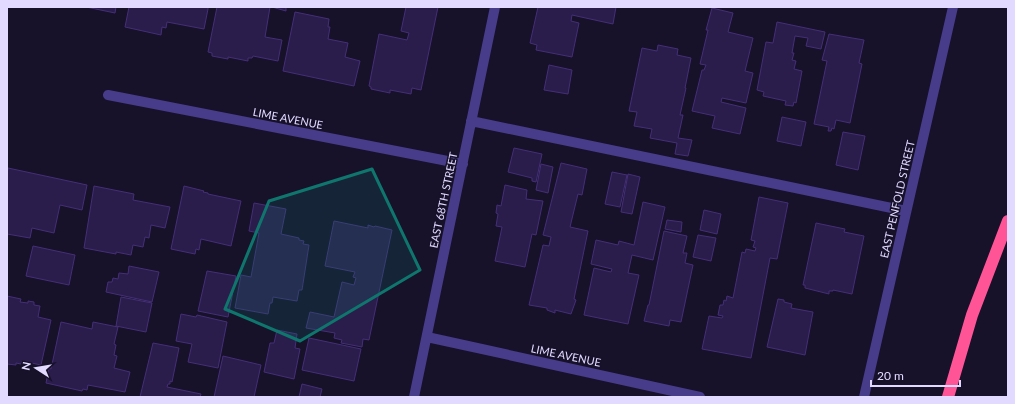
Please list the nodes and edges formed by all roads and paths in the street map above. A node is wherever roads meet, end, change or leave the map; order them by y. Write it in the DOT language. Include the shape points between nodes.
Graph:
graph roads {
  1 [pos="495,7"];
  2 [pos="953,7"];
  3 [pos="108,95"];
  4 [pos="471,121"];
  5 [pos="463,164"];
  6 [pos="906,211"];
  7 [pos="1008,221"];
  8 [pos="426,337"];
  9 [pos="414,397"];
  10 [pos="700,397"];
  11 [pos="864,397"];
  12 [pos="948,397"];
  1 -- 4 [label="street, EAST 68TH STREET"];
  2 -- 6 [label="street, EAST PENFOLD STREET"];
  3 -- 5 [label="street, LIME AVENUE"];
  4 -- 5 [label="street, EAST 68TH STREET"];
  4 -- 6 [label="street"];
  5 -- 8 [label="street, EAST 68TH STREET"];
  6 -- 11 [label="street, EAST PENFOLD STREET"];
  7 -- 12 [label="highway" via="972,315"];
  8 -- 9 [label="street, EAST 68TH STREET"];
  8 -- 10 [label="street, LIME AVENUE"];
}
